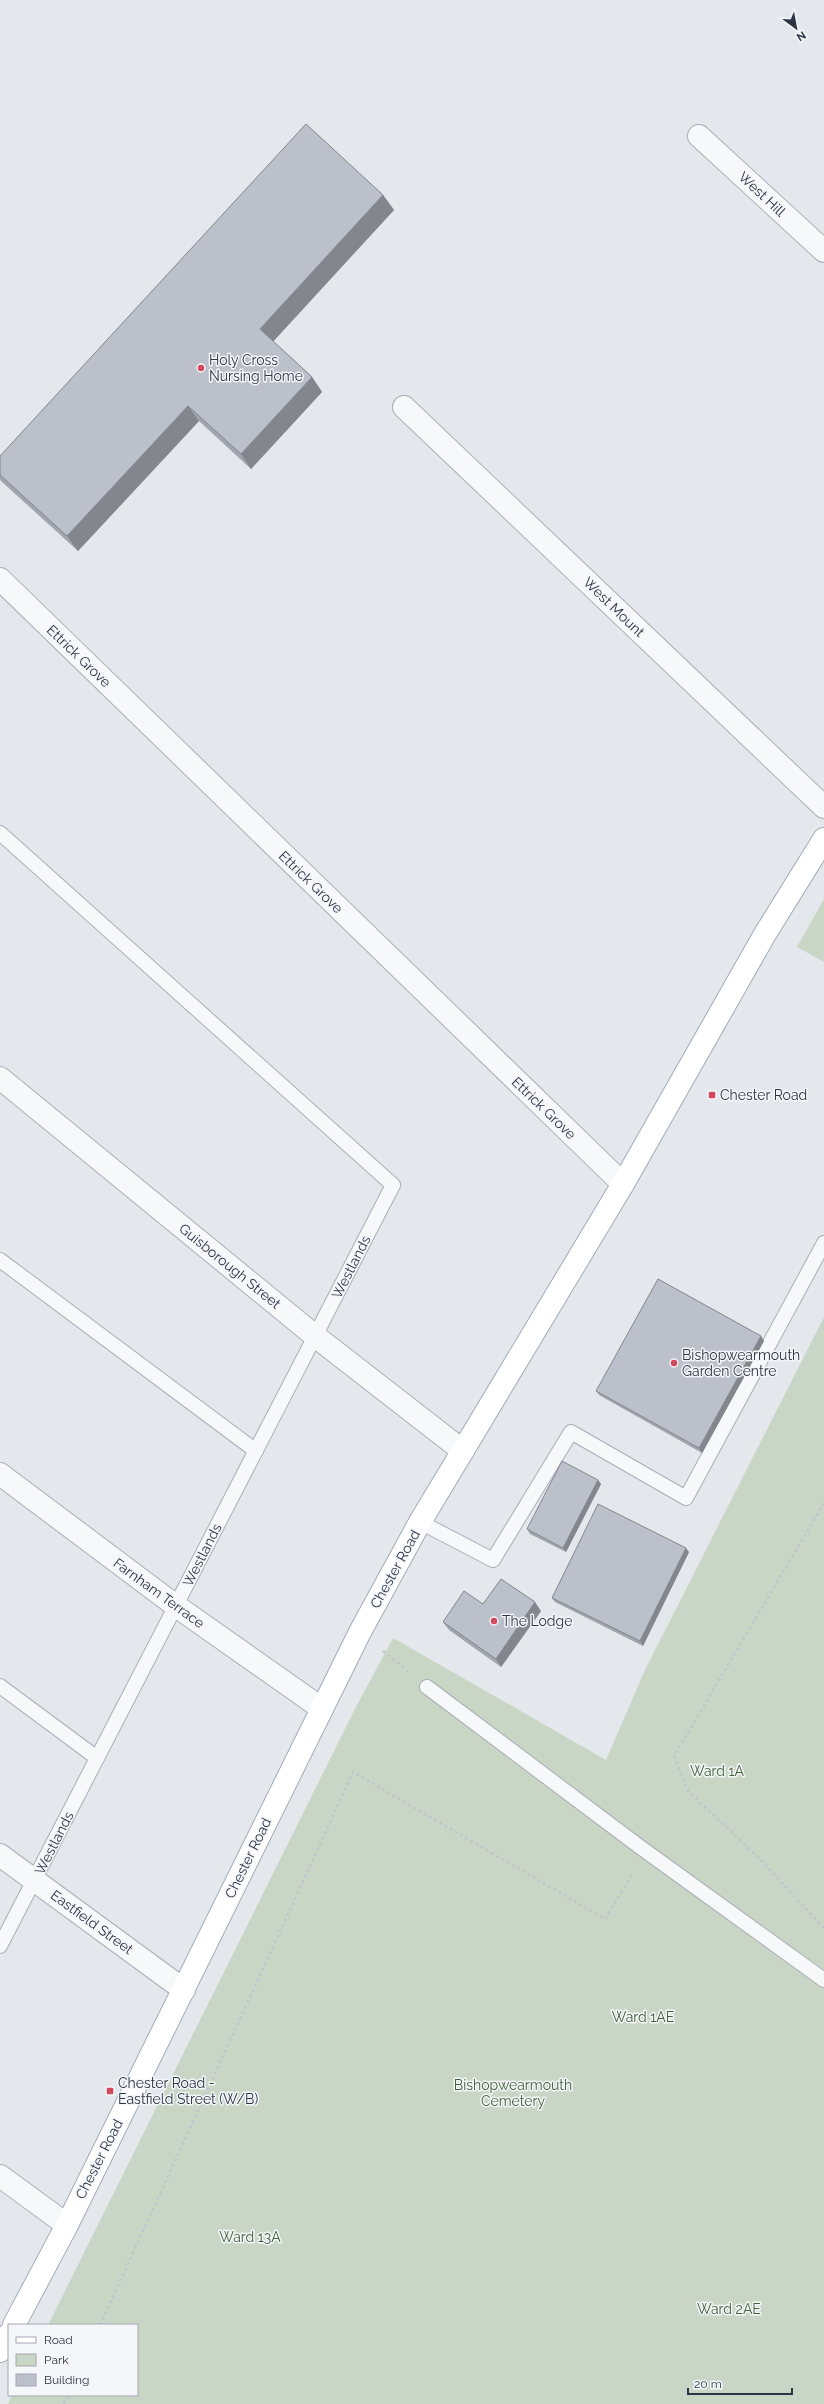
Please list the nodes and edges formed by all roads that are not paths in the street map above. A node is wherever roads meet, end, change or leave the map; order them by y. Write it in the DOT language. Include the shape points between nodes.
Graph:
graph roads {
  1 [pos="699,136"];
  2 [pos="824,251"];
  3 [pos="404,407"];
  4 [pos="0,580"];
  5 [pos="824,807"];
  6 [pos="0,833"];
  7 [pos="824,839"];
  8 [pos="0,1078"];
  9 [pos="623,1184"];
  10 [pos="824,1243"];
  11 [pos="0,1260"];
  12 [pos="315,1336"];
  13 [pos="256,1451"];
  14 [pos="463,1451"];
  15 [pos="0,1474"];
  16 [pos="420,1522"];
  17 [pos="176,1606"];
  18 [pos="0,1686"];
  19 [pos="428,1687"];
  20 [pos="321,1708"];
  21 [pos="97,1758"];
  22 [pos="0,1855"];
  23 [pos="34,1880"];
  24 [pos="0,1946"];
  25 [pos="824,1980"];
  26 [pos="184,1990"];
  27 [pos="0,2176"];
  28 [pos="67,2225"];
  29 [pos="15,2324"];
  30 [pos="8,2336"];
  31 [pos="0,2351"];
  1 -- 2 [label="street, West Hill"];
  3 -- 5 [label="street, West Mount"];
  4 -- 9 [label="street, Ettrick Grove"];
  6 -- 12 [label="lane, Westlands" via="393,1185"];
  7 -- 9 [label="main road, Chester Road" via="765,934"];
  8 -- 12 [label="street, Guisborough Street"];
  9 -- 14 [label="main road, Chester Road"];
  10 -- 16 [label="lane" via="686,1498 571,1432 493,1560"];
  11 -- 13 [label="lane"];
  12 -- 13 [label="lane, Westlands"];
  12 -- 14 [label="street, Guisborough Street"];
  13 -- 17 [label="lane, Westlands"];
  14 -- 16 [label="main road, Chester Road"];
  15 -- 17 [label="street, Farnham Terrace"];
  16 -- 20 [label="main road, Chester Road"];
  17 -- 20 [label="street, Farnham Terrace"];
  17 -- 21 [label="lane, Westlands"];
  18 -- 21 [label="lane"];
  19 -- 25 [label="lane" via="647,1852"];
  20 -- 26 [label="main road, Chester Road"];
  21 -- 23 [label="lane, Westlands"];
  22 -- 23 [label="street, Eastfield Street"];
  23 -- 24 [label="lane, Westlands"];
  23 -- 26 [label="street, Eastfield Street"];
  26 -- 28 [label="main road, Chester Road"];
  27 -- 28 [label="street"];
  28 -- 29 [label="main road, Chester Road"];
  30 -- 31 [label="main road"];
}
